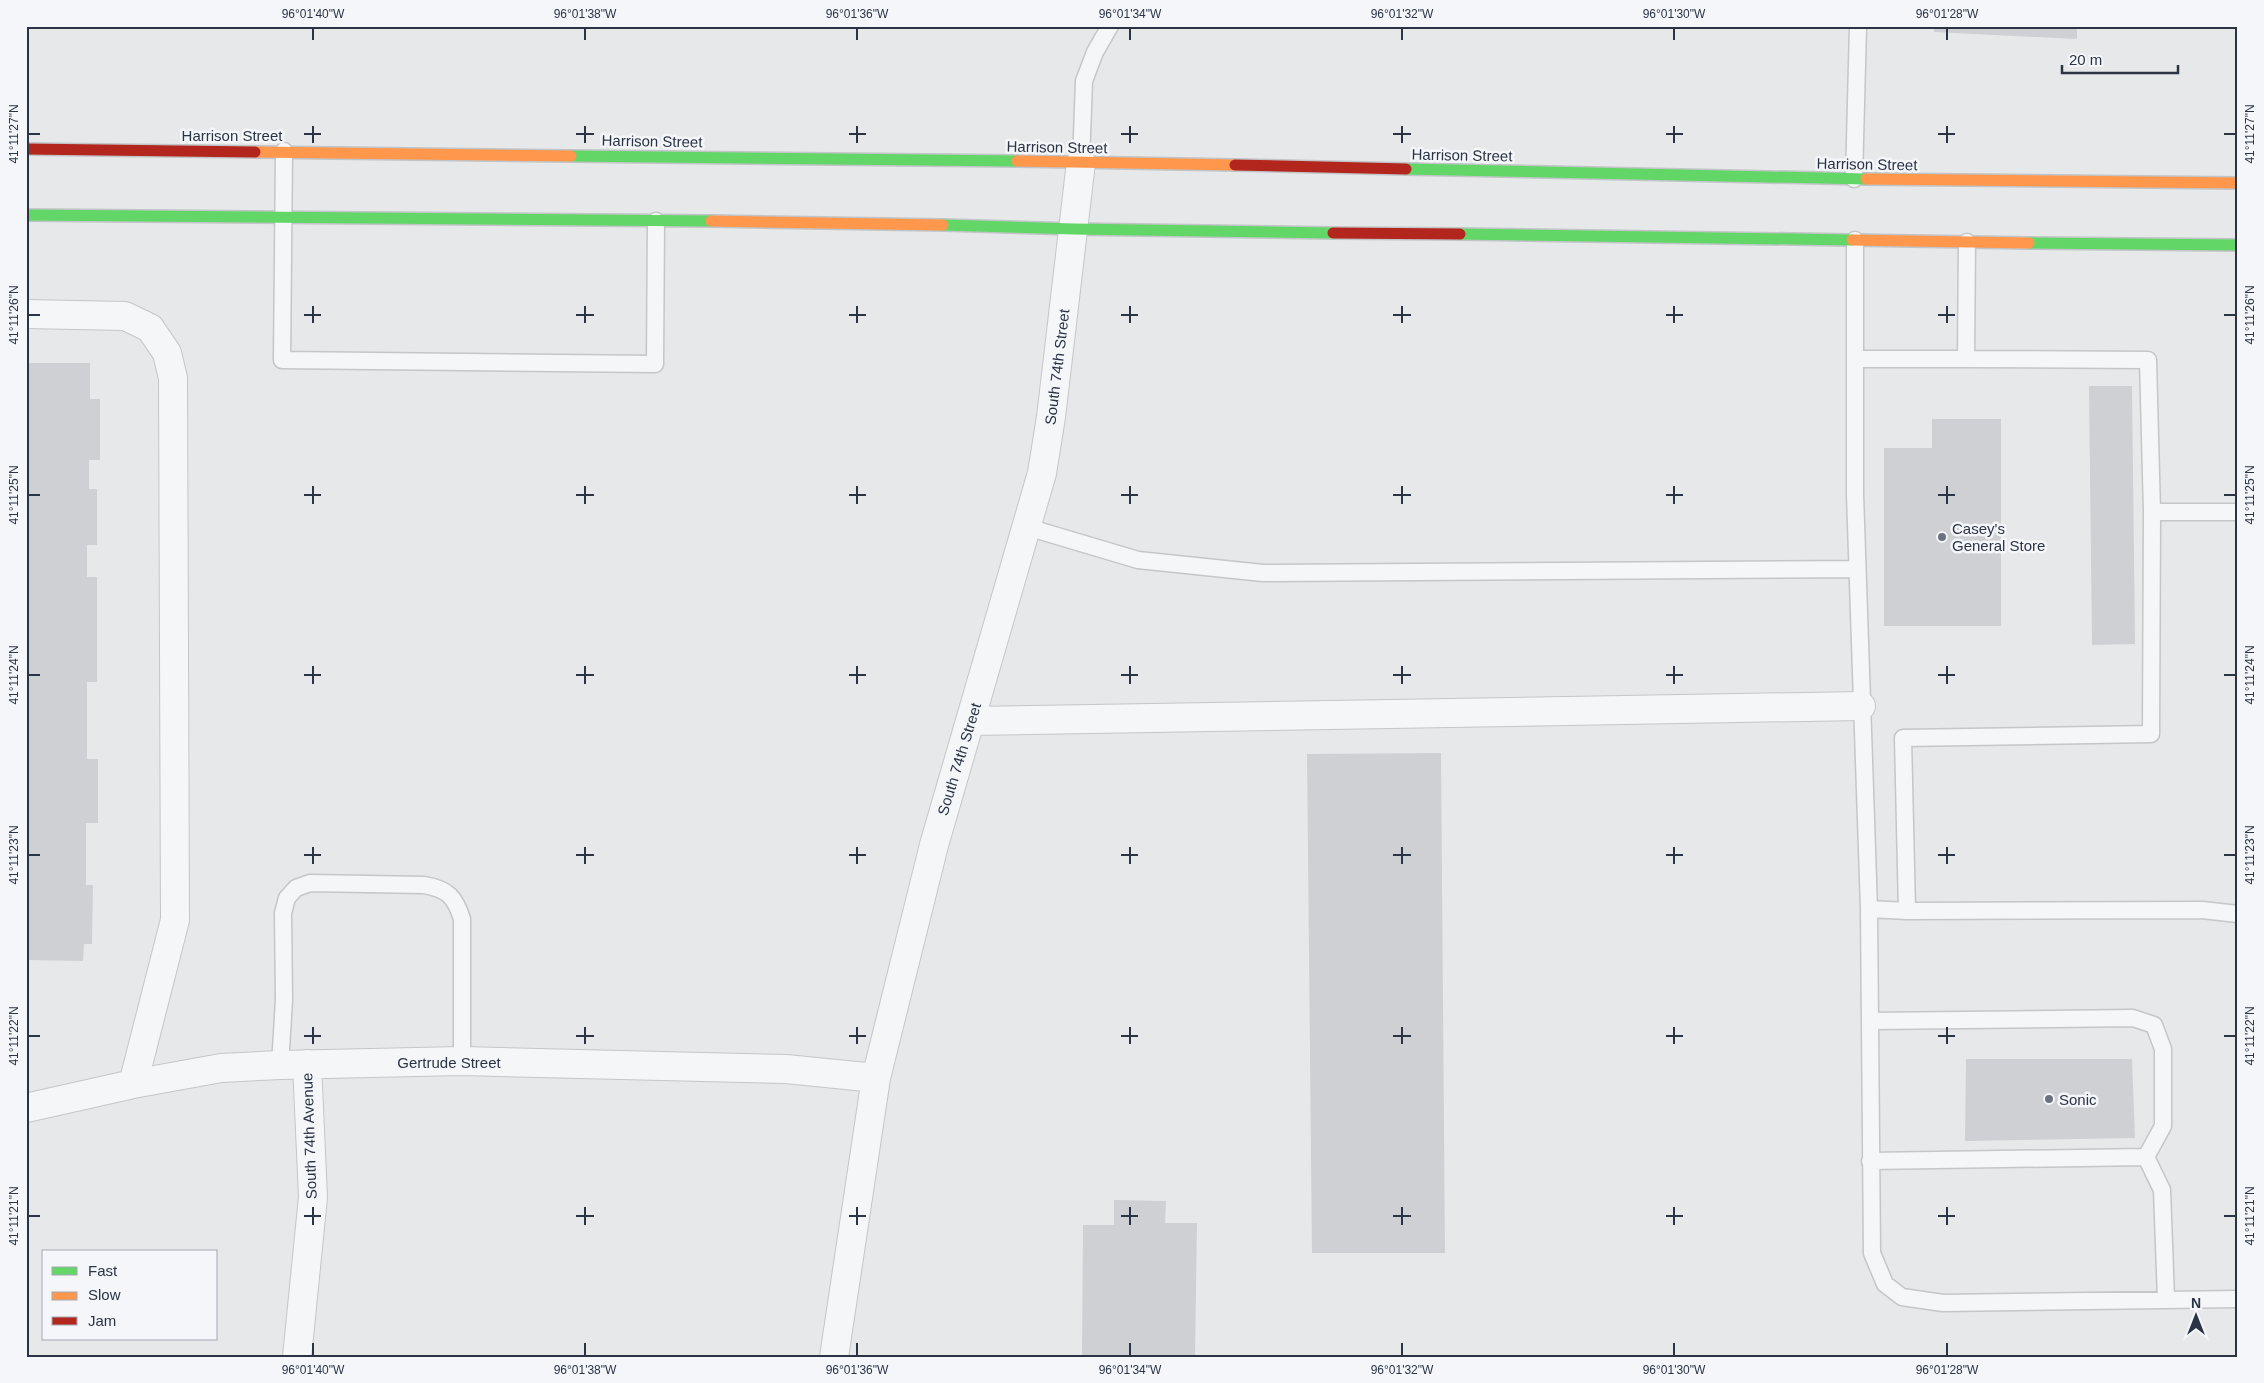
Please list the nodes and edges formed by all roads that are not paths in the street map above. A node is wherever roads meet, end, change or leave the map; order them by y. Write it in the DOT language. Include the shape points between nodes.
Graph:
graph roads {
  1 [pos="1110,26"];
  2 [pos="1858,26"];
  3 [pos="26,149"];
  4 [pos="284,151"];
  5 [pos="1081,162"];
  6 [pos="1854,179"];
  7 [pos="2238,183"];
  8 [pos="26,215"];
  9 [pos="283,218"];
  10 [pos="656,222"];
  11 [pos="1073,229"];
  12 [pos="1855,240"];
  13 [pos="1966,242"];
  14 [pos="2238,246"];
  15 [pos="26,314"];
  16 [pos="1855,359"];
  17 [pos="1966,359"];
  18 [pos="2152,512"];
  19 [pos="2238,512"];
  20 [pos="1027,527"];
  21 [pos="1857,569"];
  22 [pos="1861,706"];
  23 [pos="971,721"];
  24 [pos="1869,909"];
  25 [pos="1907,911"];
  26 [pos="2238,914"];
  27 [pos="1871,1021"];
  28 [pos="462,1061"];
  29 [pos="307,1064"];
  30 [pos="280,1065"];
  31 [pos="876,1078"];
  32 [pos="133,1084"];
  33 [pos="26,1108"];
  34 [pos="2146,1157"];
  35 [pos="1870,1161"];
  36 [pos="2166,1299"];
  37 [pos="2238,1299"];
  38 [pos="297,1357"];
  39 [pos="834,1357"];
  1 -- 5 [label="lane" via="1084,81"];
  2 -- 6 [label="lane"];
  3 -- 4 [label="main road, Harrison Street"];
  4 -- 5 [label="main road, Harrison Street"];
  4 -- 9 [label="lane"];
  5 -- 6 [label="main road, Harrison Street"];
  5 -- 11 [label="street, South 74th Street"];
  6 -- 7 [label="main road, Harrison Street"];
  8 -- 9 [label="main road"];
  9 -- 10 [label="main road"];
  9 -- 10 [label="lane" via="282,360 655,364"];
  10 -- 11 [label="main road" via="895,223"];
  11 -- 12 [label="main road"];
  11 -- 20 [label="street, South 74th Street" via="1044,464"];
  12 -- 13 [label="main road"];
  12 -- 16 [label="lane"];
  13 -- 14 [label="main road"];
  13 -- 17 [label="lane"];
  15 -- 32 [label="street" via="125,316 150,328 167,353 173,378 175,920"];
  16 -- 17 [label="lane"];
  16 -- 21 [label="lane"];
  17 -- 18 [label="lane" via="2148,360"];
  18 -- 19 [label="lane"];
  18 -- 25 [label="lane" via="2151,734 1903,738"];
  20 -- 21 [label="lane" via="1138,560 1263,573"];
  20 -- 23 [label="street, South 74th Street"];
  21 -- 22 [label="lane"];
  22 -- 23 [label="street"];
  22 -- 24 [label="lane"];
  23 -- 31 [label="street, South 74th Street" via="934,845"];
  24 -- 25 [label="lane"];
  24 -- 27 [label="lane"];
  25 -- 26 [label="lane" via="2202,910"];
  27 -- 34 [label="lane" via="2133,1018 2154,1025 2163,1049 2163,1126"];
  27 -- 35 [label="lane"];
  28 -- 29 [label="street, Gertrude Street"];
  28 -- 30 [label="lane" via="462,919 457,904 439,888 424,885 310,883 296,888 287,898 283,912 284,1000"];
  28 -- 31 [label="street, Gertrude Street" via="786,1069"];
  29 -- 30 [label="street, Gertrude Street"];
  29 -- 38 [label="street, South 74th Avenue" via="313,1197"];
  30 -- 32 [label="street, Gertrude Street" via="221,1068"];
  31 -- 39 [label="street, South 74th Street"];
  32 -- 33 [label="street, Gertrude Street"];
  34 -- 35 [label="lane"];
  34 -- 36 [label="lane" via="2162,1190"];
  35 -- 36 [label="lane" via="1872,1253 1885,1284 1902,1297 1943,1303"];
  36 -- 37 [label="lane"];
}
